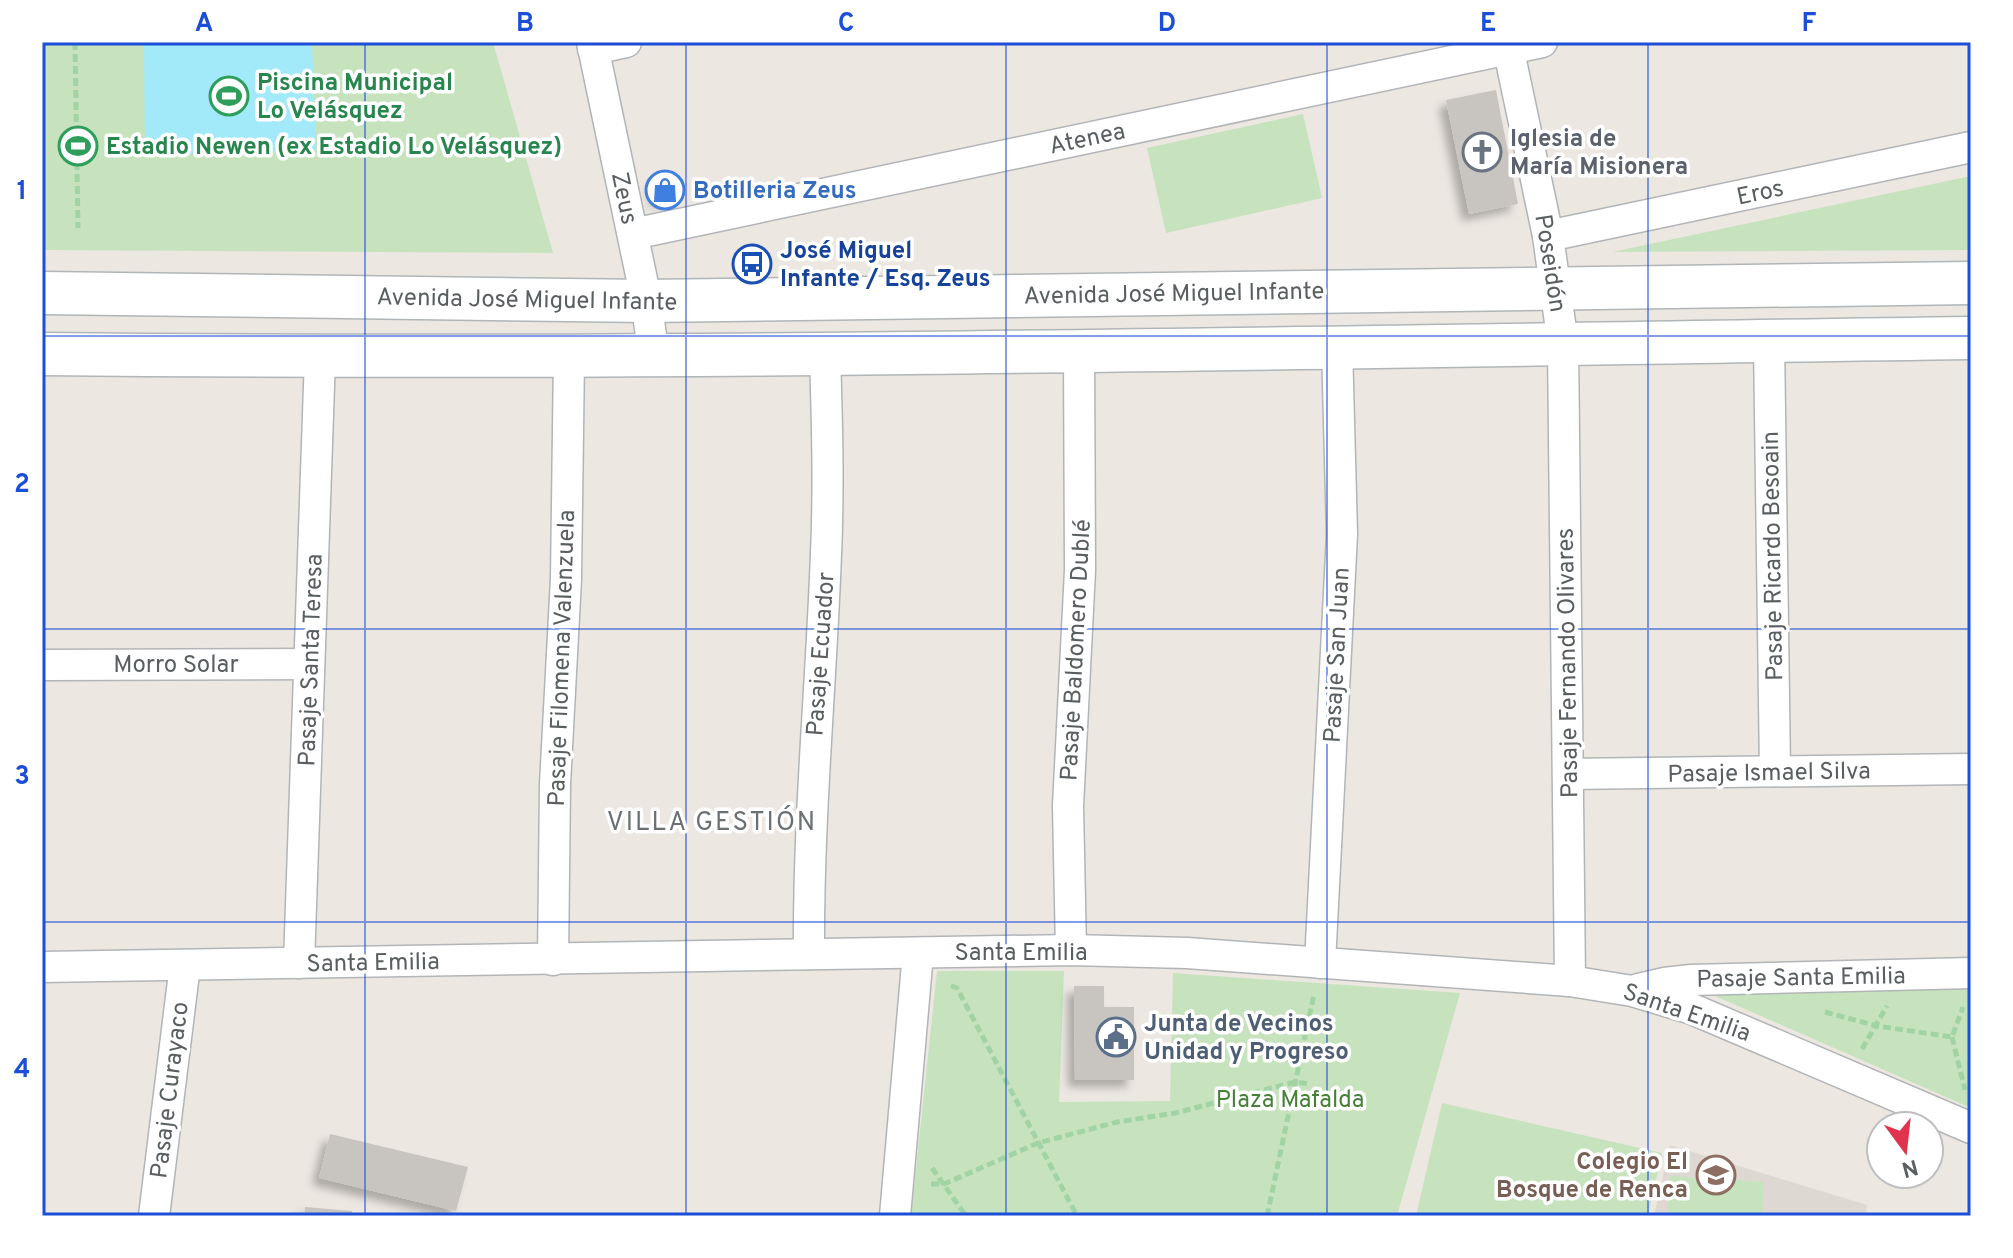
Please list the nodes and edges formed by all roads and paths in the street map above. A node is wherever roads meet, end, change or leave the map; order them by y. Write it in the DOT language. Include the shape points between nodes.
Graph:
graph roads {
  1 [pos="75,42"];
  2 [pos="626,42"];
  3 [pos="1542,42"];
  4 [pos="593,46"];
  5 [pos="1508,46"];
  6 [pos="1971,147"];
  7 [pos="78,228"];
  8 [pos="633,234"];
  9 [pos="1548,236"];
  10 [pos="1971,283"];
  11 [pos="1557,288"];
  12 [pos="42,293"];
  13 [pos="647,301"];
  14 [pos="1971,338"];
  15 [pos="1769,341"];
  16 [pos="1563,344"];
  17 [pos="1337,347"];
  18 [pos="1079,350"];
  19 [pos="42,354"];
  20 [pos="825,354"];
  21 [pos="569,356"];
  22 [pos="654,356"];
  23 [pos="320,357"];
  24 [pos="309,664"];
  25 [pos="42,665"];
  26 [pos="1971,769"];
  27 [pos="1775,771"];
  28 [pos="1568,774"];
  29 [pos="1071,950"];
  30 [pos="809,954"];
  31 [pos="553,960"];
  32 [pos="299,963"];
  33 [pos="1320,963"];
  34 [pos="917,964"];
  35 [pos="185,965"];
  36 [pos="42,967"];
  37 [pos="1971,973"];
  38 [pos="1903,975"];
  39 [pos="1570,981"];
  40 [pos="1632,991"];
  41 [pos="1952,1037"];
  42 [pos="1845,1072"];
  43 [pos="1295,1082"];
  44 [pos="1309,1084"];
  45 [pos="1967,1097"];
  46 [pos="1971,1128"];
  47 [pos="1038,1143"];
  48 [pos="898,1183"];
  49 [pos="154,1216"];
  50 [pos="895,1216"];
  51 [pos="1077,1216"];
  52 [pos="1267,1216"];
  1 -- 7 [label="path"];
  2 -- 4 [label="street"];
  3 -- 5 [label="street, Atenea"];
  4 -- 8 [label="street, Zeus"];
  5 -- 8 [label="street, Atenea"];
  5 -- 9 [label="street, Poseidón"];
  6 -- 9 [label="street, Eros"];
  8 -- 13 [label="street, Zeus"];
  9 -- 11 [label="street, Poseidón"];
  10 -- 11 [label="main road, Avenida José Miguel Infante"];
  11 -- 13 [label="main road, Avenida José Miguel Infante"];
  11 -- 16 [label="street, Poseidón"];
  12 -- 13 [label="main road, Avenida José Miguel Infante"];
  13 -- 22 [label="street, Zeus"];
  14 -- 15 [label="main road"];
  15 -- 16 [label="main road"];
  15 -- 27 [label="street, Pasaje Ricardo Besoain"];
  16 -- 17 [label="main road"];
  16 -- 28 [label="street, Pasaje Fernando Olivares"];
  17 -- 18 [label="main road"];
  17 -- 33 [label="street, Pasaje San Juan" via="1341,563"];
  18 -- 20 [label="main road"];
  18 -- 29 [label="street, Pasaje Baldomero Dublé" via="1081,541 1068,806"];
  19 -- 23 [label="main road"];
  20 -- 22 [label="main road"];
  20 -- 30 [label="street, Pasaje Ecuador" via="826,552 813,758"];
  21 -- 22 [label="main road"];
  21 -- 23 [label="main road"];
  21 -- 31 [label="street, Pasaje Filomena Valenzuela"];
  23 -- 24 [label="street, Pasaje Santa Teresa"];
  24 -- 25 [label="street, Morro Solar"];
  24 -- 32 [label="street, Pasaje Santa Teresa"];
  26 -- 27 [label="street, Pasaje Ismael Silva"];
  27 -- 28 [label="street, Pasaje Ismael Silva"];
  28 -- 39 [label="street, Pasaje Fernando Olivares"];
  29 -- 33 [label="street, Santa Emilia"];
  29 -- 34 [label="street, Santa Emilia"];
  30 -- 31 [label="street, Santa Emilia"];
  30 -- 34 [label="street, Santa Emilia"];
  31 -- 32 [label="street, Santa Emilia"];
  32 -- 35 [label="street, Santa Emilia"];
  33 -- 39 [label="street, Santa Emilia"];
  33 -- 43 [label="path"];
  34 -- 47 [label="path" via="957,988"];
  34 -- 48 [label="street"];
  35 -- 36 [label="street, Santa Emilia"];
  35 -- 49 [label="street, Pasaje Curayaco"];
  37 -- 38 [label="street, Pasaje Santa Emilia"];
  38 -- 40 [label="street, Pasaje Santa Emilia" via="1691,980"];
  38 -- 42 [label="path"];
  39 -- 40 [label="street, Santa Emilia"];
  40 -- 42 [label="street, Santa Emilia" via="1692,1009"];
  41 -- 45 [label="path"];
  42 -- 46 [label="street, Santa Emilia"];
  43 -- 44 [label="path"];
  43 -- 47 [label="path"];
  43 -- 52 [label="path"];
  47 -- 48 [label="path" via="944,1184"];
  47 -- 51 [label="path"];
  48 -- 50 [label="street"];
}
